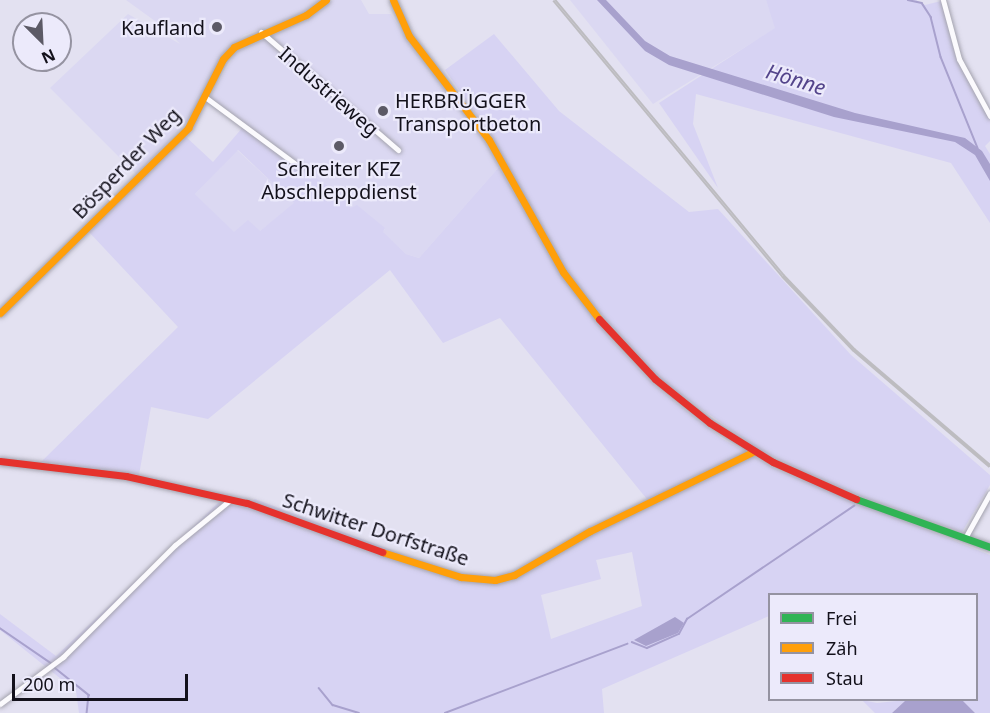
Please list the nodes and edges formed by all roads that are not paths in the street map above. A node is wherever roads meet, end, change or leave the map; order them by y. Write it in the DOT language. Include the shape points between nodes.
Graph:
graph roads {
  1 [pos="326,0"];
  2 [pos="393,0"];
  3 [pos="943,0"];
  4 [pos="261,32"];
  5 [pos="205,98"];
  6 [pos="990,116"];
  7 [pos="398,150"];
  8 [pos="302,168"];
  9 [pos="0,313"];
  10 [pos="753,452"];
  11 [pos="0,461"];
  12 [pos="990,494"];
  13 [pos="230,500"];
  14 [pos="965,538"];
  15 [pos="990,547"];
  16 [pos="0,704"];
  1 -- 4 [label="street, Bösperder Weg" via="306,15"];
  2 -- 10 [label="street" via="410,36 489,140 545,244 582,298 656,379"];
  3 -- 6 [label="street" via="959,59"];
  4 -- 5 [label="street, Bösperder Weg" via="228,53"];
  4 -- 7 [label="street, Industrieweg"];
  5 -- 8 [label="street"];
  5 -- 9 [label="street, Bösperder Weg" via="188,128"];
  10 -- 13 [label="street, Schwitter Dorfstraße" via="590,531 514,575 495,580 451,574 301,525 258,506"];
  10 -- 14 [label="street" via="815,482"];
  11 -- 13 [label="street, Schwitter Dorfstraße" via="126,476"];
  12 -- 14 [label="street"];
  13 -- 16 [label="street" via="175,545 56,662"];
  14 -- 15 [label="street"];
}
